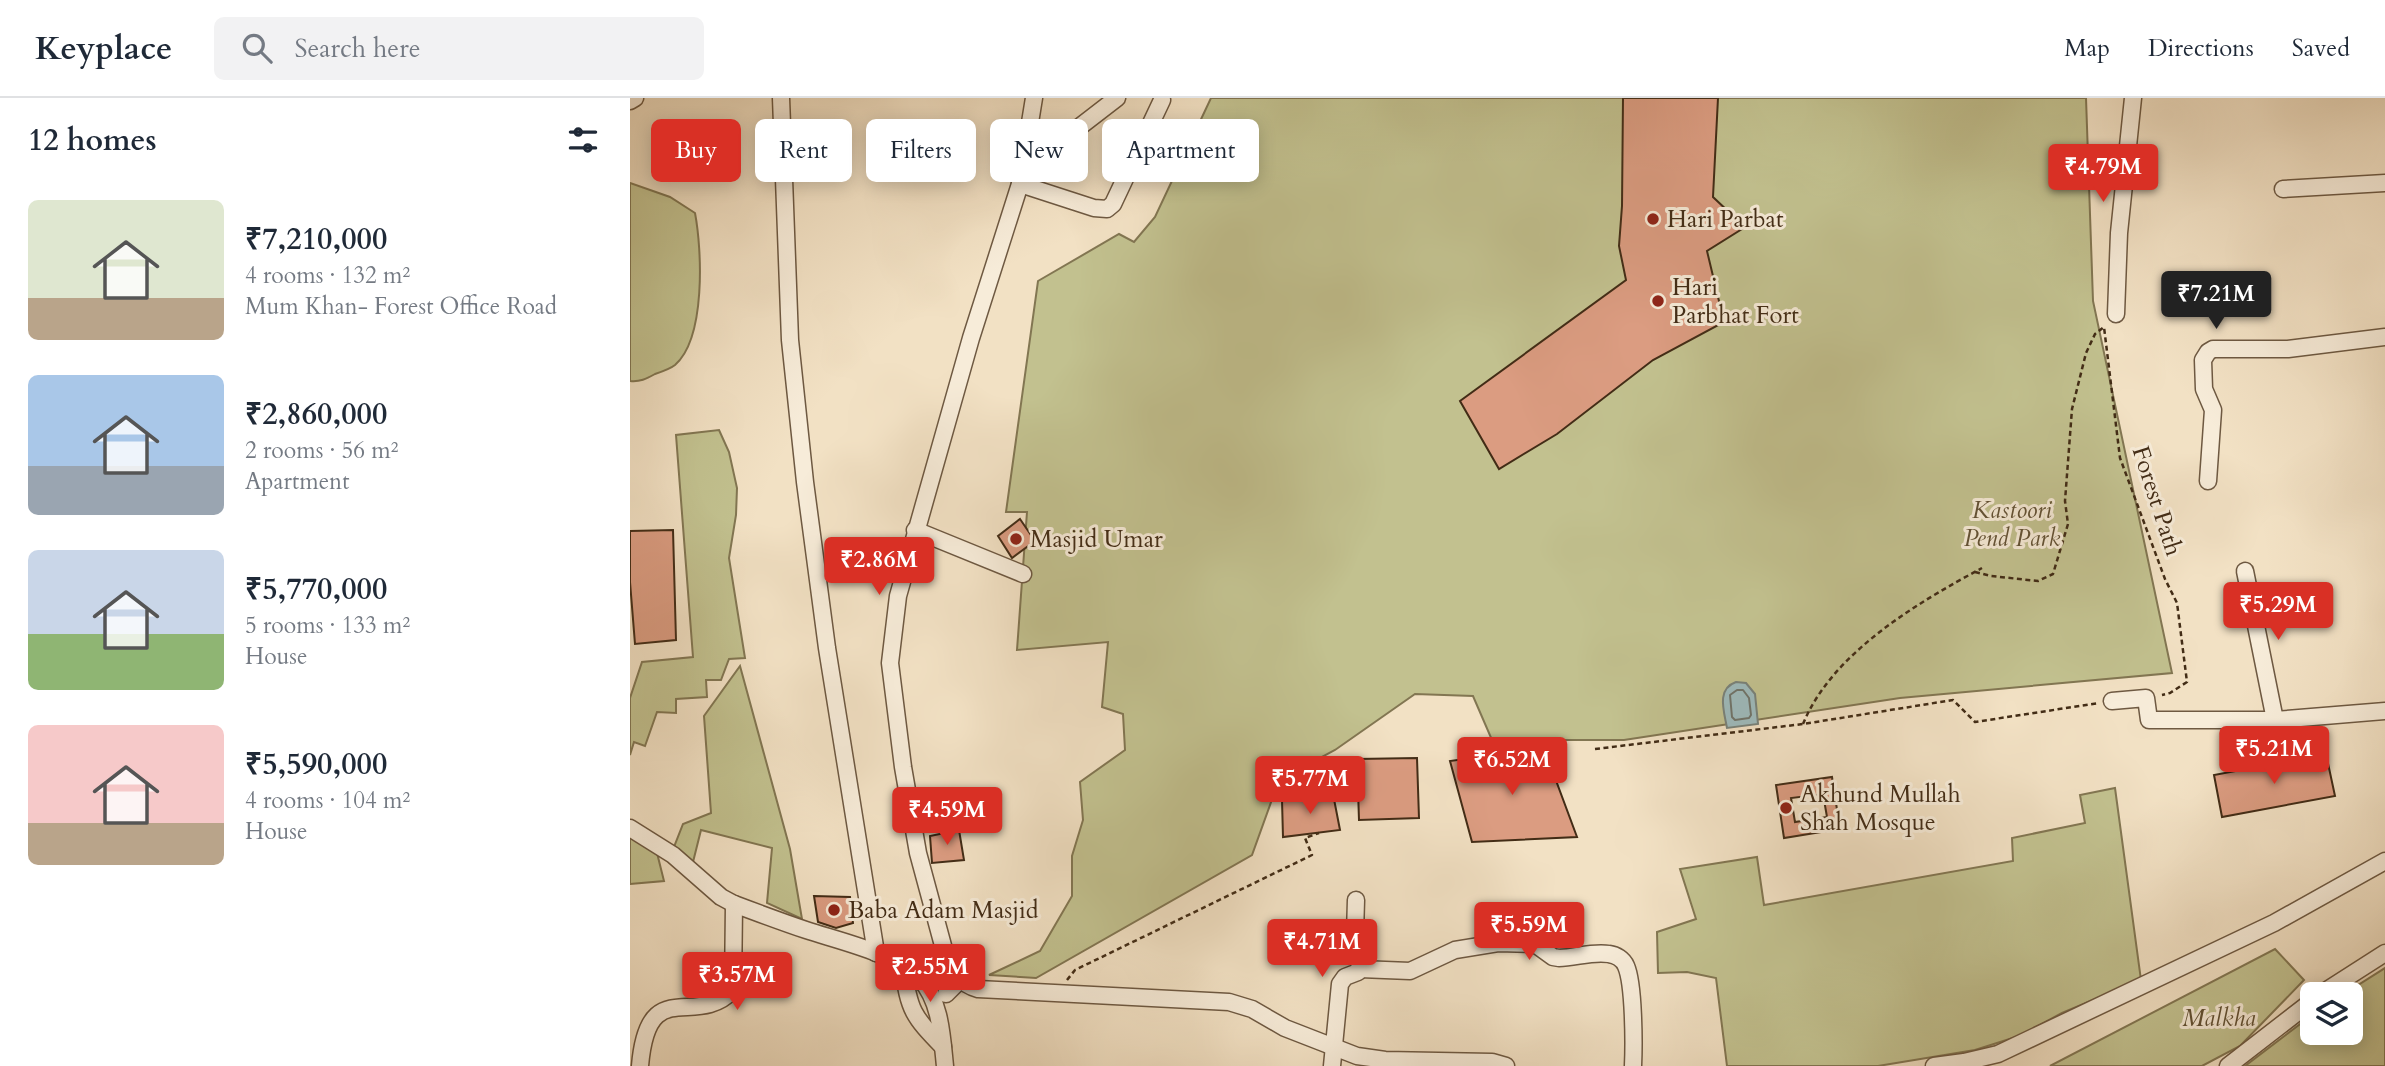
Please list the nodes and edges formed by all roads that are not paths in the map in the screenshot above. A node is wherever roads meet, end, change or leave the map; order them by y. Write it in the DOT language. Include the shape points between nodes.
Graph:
graph roads {
  1 [pos="635,98"];
  2 [pos="780,98"];
  3 [pos="1034,98"];
  4 [pos="1117,98"];
  5 [pos="2133,98"];
  6 [pos="630,100"];
  7 [pos="1163,100"];
  8 [pos="1030,119"];
  9 [pos="1088,120"];
  10 [pos="2385,183"];
  11 [pos="1020,184"];
  12 [pos="2283,189"];
  13 [pos="2116,314"];
  14 [pos="2385,337"];
  15 [pos="2208,481"];
  16 [pos="915,530"];
  17 [pos="2245,571"];
  18 [pos="1023,574"];
  19 [pos="2112,701"];
  20 [pos="2385,711"];
  21 [pos="2275,720"];
  22 [pos="630,828"];
  23 [pos="2385,861"];
  24 [pos="1356,900"];
  25 [pos="734,904"];
  26 [pos="876,953"];
  27 [pos="2385,953"];
  28 [pos="903,967"];
  29 [pos="1360,968"];
  30 [pos="960,979"];
  31 [pos="2340,982"];
  32 [pos="939,998"];
  33 [pos="2300,1010"];
  34 [pos="943,1047"];
  35 [pos="1334,1048"];
  36 [pos="640,1066"];
  37 [pos="945,1066"];
  38 [pos="1332,1066"];
  39 [pos="1506,1066"];
  40 [pos="1633,1066"];
  41 [pos="1934,1066"];
  42 [pos="2228,1066"];
  1 -- 6 [label="street"];
  2 -- 26 [label="street" via="790,340 801,444 827,648"];
  3 -- 8 [label="street"];
  4 -- 9 [label="street"];
  5 -- 13 [label="street"];
  7 -- 11 [label="street" via="1107,209"];
  10 -- 12 [label="street"];
  11 -- 16 [label="street"];
  14 -- 15 [label="street" via="2288,349 2207,352 2204,389 2213,410"];
  16 -- 18 [label="street"];
  16 -- 30 [label="street" via="898,596 890,663 918,853 944,953"];
  17 -- 21 [label="street"];
  19 -- 21 [label="street" via="2146,698 2149,720"];
  20 -- 21 [label="street"];
  22 -- 25 [label="street" via="673,855"];
  23 -- 41 [label="street" via="2274,923 1998,1054"];
  24 -- 29 [label="street"];
  25 -- 26 [label="street"];
  25 -- 36 [label="street" via="733,990 715,1003 659,1013 647,1028"];
  26 -- 28 [label="street"];
  27 -- 31 [label="street"];
  28 -- 32 [label="street"];
  28 -- 34 [label="street" via="916,1019"];
  29 -- 35 [label="street" via="1340,984"];
  29 -- 40 [label="street" via="1410,971 1455,950 1498,943 1535,944 1559,958 1598,953 1617,956 1629,977"];
  30 -- 32 [label="street"];
  30 -- 35 [label="street" via="978,989 1229,1002"];
  32 -- 34 [label="street"];
  33 -- 42 [label="street"];
  34 -- 37 [label="street"];
  35 -- 38 [label="street"];
  35 -- 39 [label="street" via="1385,1060"];
}
